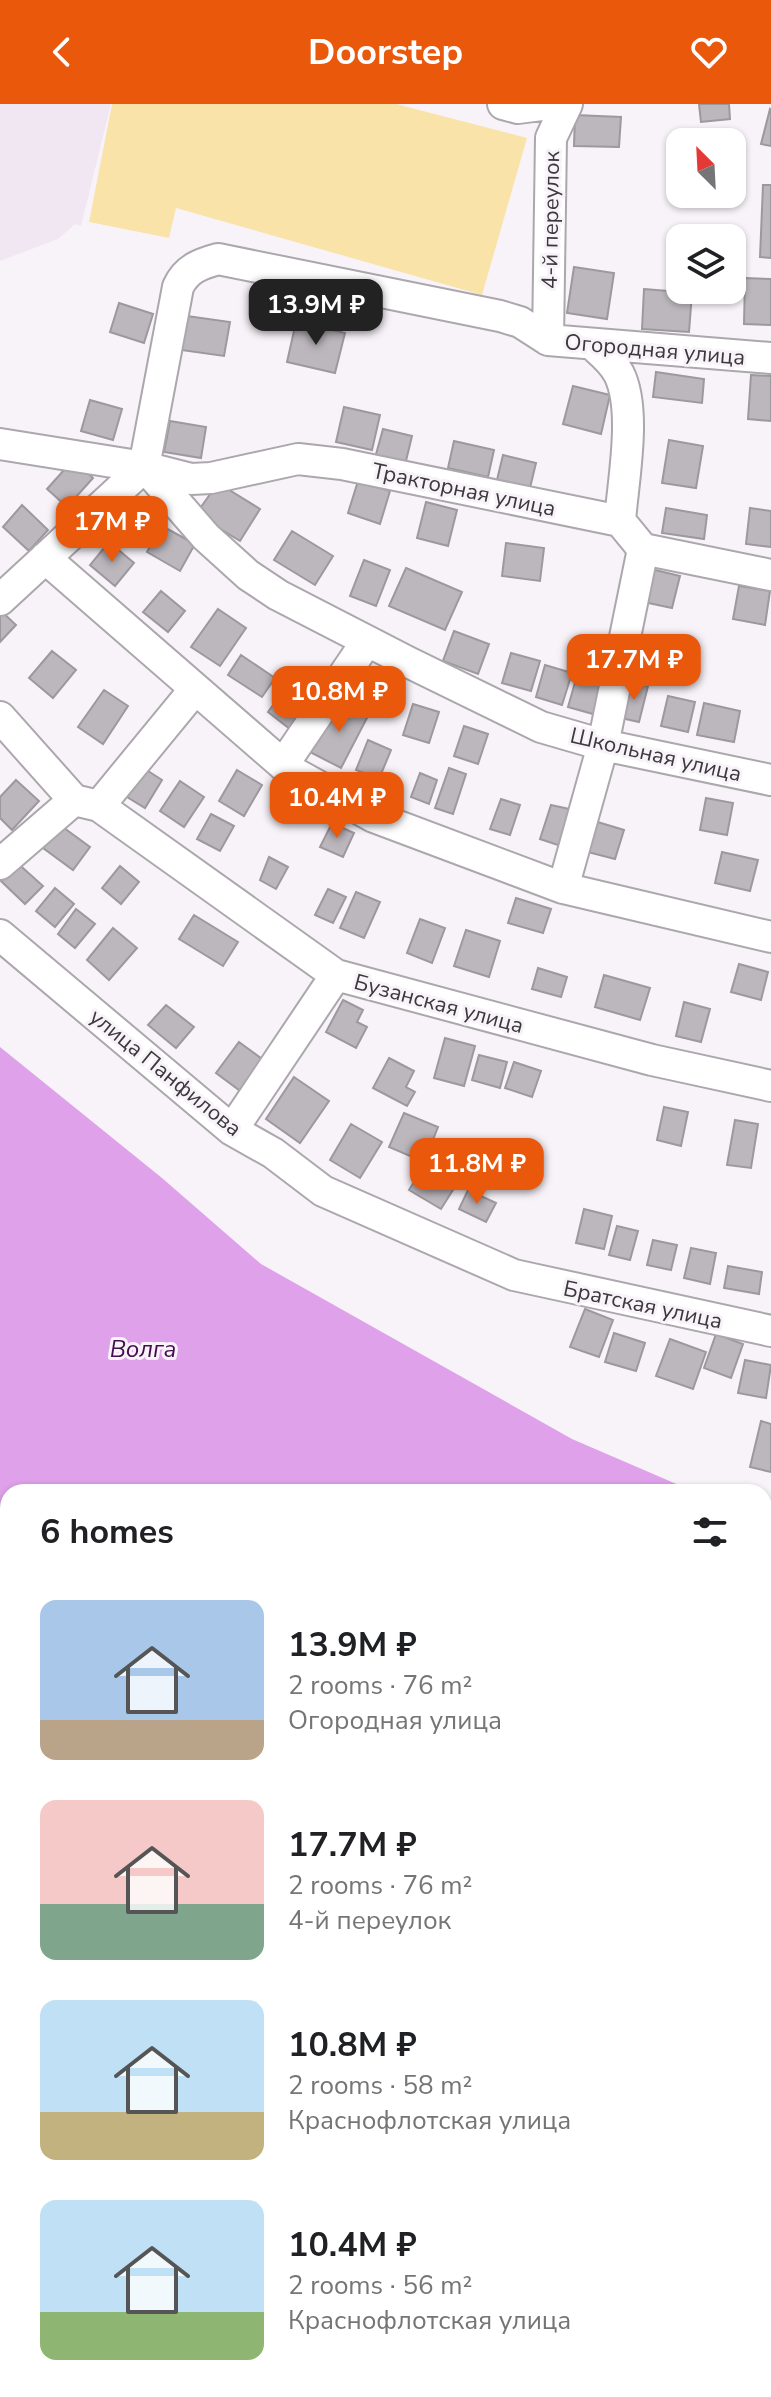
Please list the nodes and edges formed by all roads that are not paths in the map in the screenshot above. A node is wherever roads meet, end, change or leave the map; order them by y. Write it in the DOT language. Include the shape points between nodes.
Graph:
graph roads {
  1 [pos="503,104"];
  2 [pos="549,104"];
  3 [pos="567,104"];
  4 [pos="548,340"];
  5 [pos="594,346"];
  6 [pos="771,358"];
  7 [pos="0,444"];
  8 [pos="144,467"];
  9 [pos="620,521"];
  10 [pos="643,549"];
  11 [pos="45,558"];
  12 [pos="771,575"];
  13 [pos="0,600"];
  14 [pos="367,641"];
  15 [pos="195,689"];
  16 [pos="0,717"];
  17 [pos="603,745"];
  18 [pos="283,765"];
  19 [pos="771,780"];
  20 [pos="86,803"];
  21 [pos="0,864"];
  22 [pos="563,888"];
  23 [pos="0,935"];
  24 [pos="771,937"];
  25 [pos="336,975"];
  26 [pos="771,1086"];
  27 [pos="232,1130"];
  28 [pos="514,1275"];
  29 [pos="771,1331"];
  1 -- 2 [label="street"];
  3 -- 4 [label="street, 4-й переулок" via="551,138"];
  4 -- 5 [label="street, Огородная улица"];
  4 -- 8 [label="street, Огородная улица" via="500,316 218,259 192,269 178,287"];
  5 -- 6 [label="street, Огородная улица"];
  5 -- 9 [label="street" via="613,364 622,383 627,425"];
  7 -- 8 [label="street, Тракторная улица"];
  8 -- 9 [label="street, Тракторная улица" via="179,478 211,478 309,459"];
  8 -- 11 [label="street"];
  8 -- 14 [label="street, Школьная улица" via="248,575"];
  9 -- 10 [label="street"];
  10 -- 12 [label="street"];
  10 -- 17 [label="street"];
  11 -- 13 [label="street"];
  11 -- 15 [label="street"];
  14 -- 17 [label="street, Школьная улица" via="541,727"];
  14 -- 18 [label="street"];
  15 -- 18 [label="street"];
  15 -- 20 [label="street"];
  16 -- 20 [label="street, Бузанская улица"];
  17 -- 19 [label="street, Школьная улица"];
  17 -- 22 [label="street"];
  18 -- 22 [label="street" via="374,817"];
  20 -- 21 [label="street"];
  20 -- 25 [label="street, Бузанская улица"];
  22 -- 24 [label="street"];
  23 -- 27 [label="street, улица Панфилова"];
  25 -- 26 [label="street, Бузанская улица" via="652,1060"];
  25 -- 27 [label="street"];
  27 -- 28 [label="street, улица Панфилова" via="323,1191"];
  28 -- 29 [label="street, Братская улица"];
}
